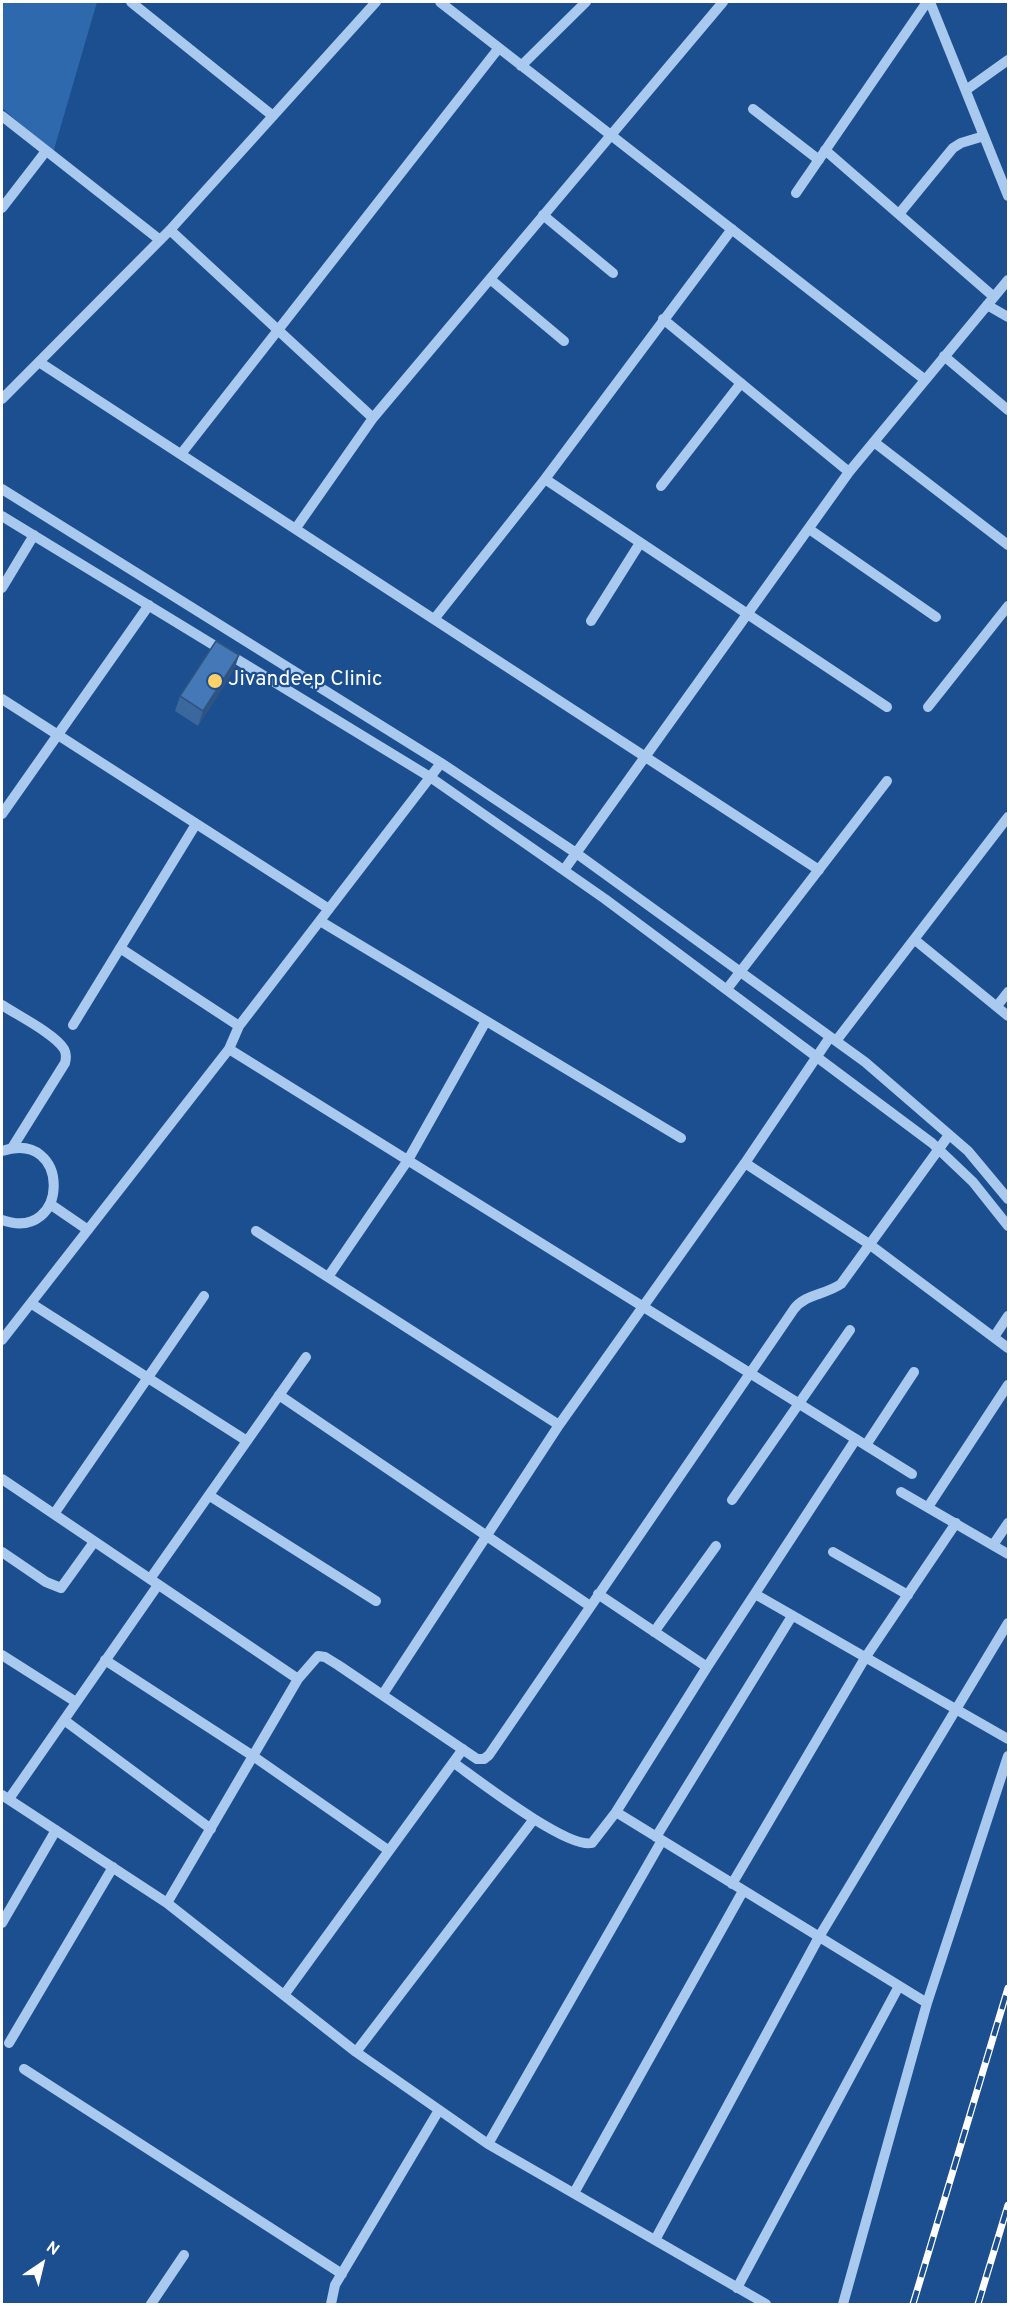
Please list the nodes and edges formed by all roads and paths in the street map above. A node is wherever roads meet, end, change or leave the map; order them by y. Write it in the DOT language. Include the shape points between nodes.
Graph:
graph roads {
  1 [pos="131,2"];
  2 [pos="376,2"];
  3 [pos="440,2"];
  4 [pos="586,2"];
  5 [pos="722,2"];
  6 [pos="929,2"];
  7 [pos="498,49"];
  8 [pos="1008,60"];
  9 [pos="521,66"];
  10 [pos="966,90"];
  11 [pos="753,109"];
  12 [pos="2,116"];
  13 [pos="273,116"];
  14 [pos="611,134"];
  15 [pos="984,136"];
  16 [pos="825,150"];
  17 [pos="46,151"];
  18 [pos="819,160"];
  19 [pos="796,193"];
  20 [pos="1008,196"];
  21 [pos="2,208"];
  22 [pos="899,214"];
  23 [pos="543,215"];
  24 [pos="732,229"];
  25 [pos="170,230"];
  26 [pos="160,240"];
  27 [pos="613,273"];
  28 [pos="490,279"];
  29 [pos="1008,280"];
  30 [pos="990,301"];
  31 [pos="1008,317"];
  32 [pos="663,319"];
  33 [pos="278,329"];
  34 [pos="564,341"];
  35 [pos="944,356"];
  36 [pos="39,362"];
  37 [pos="924,379"];
  38 [pos="741,382"];
  39 [pos="2,399"];
  40 [pos="1008,410"];
  41 [pos="373,418"];
  42 [pos="874,442"];
  43 [pos="182,454"];
  44 [pos="849,472"];
  45 [pos="545,479"];
  46 [pos="661,486"];
  47 [pos="2,489"];
  48 [pos="2,516"];
  49 [pos="296,528"];
  50 [pos="809,529"];
  51 [pos="34,535"];
  52 [pos="640,543"];
  53 [pos="1008,545"];
  54 [pos="2,588"];
  55 [pos="149,605"];
  56 [pos="1008,606"];
  57 [pos="748,615"];
  58 [pos="435,618"];
  59 [pos="936,618"];
  60 [pos="591,621"];
  61 [pos="272,657"];
  62 [pos="261,674"];
  63 [pos="2,699"];
  64 [pos="887,707"];
  65 [pos="928,707"];
  66 [pos="59,736"];
  67 [pos="646,755"];
  68 [pos="441,763"];
  69 [pos="430,777"];
  70 [pos="887,781"];
  71 [pos="2,814"];
  72 [pos="1008,817"];
  73 [pos="196,824"];
  74 [pos="576,853"];
  75 [pos="564,870"];
  76 [pos="819,870"];
  77 [pos="329,909"];
  78 [pos="320,921"];
  79 [pos="915,940"];
  80 [pos="120,948"];
  81 [pos="740,972"];
  82 [pos="727,989"];
  83 [pos="1008,992"];
  84 [pos="2,1005"];
  85 [pos="997,1006"];
  86 [pos="1008,1016"];
  87 [pos="486,1021"];
  88 [pos="73,1025"];
  89 [pos="239,1026"];
  90 [pos="833,1039"];
  91 [pos="229,1049"];
  92 [pos="817,1055"];
  93 [pos="949,1135"];
  94 [pos="681,1138"];
  95 [pos="7,1149"];
  96 [pos="938,1149"];
  97 [pos="408,1160"];
  98 [pos="746,1163"];
  99 [pos="1007,1194"];
  100 [pos="51,1204"];
  101 [pos="2,1220"];
  102 [pos="1008,1226"];
  103 [pos="88,1230"];
  104 [pos="256,1231"];
  105 [pos="870,1244"];
  106 [pos="328,1277"];
  107 [pos="204,1296"];
  108 [pos="32,1304"];
  109 [pos="642,1306"];
  110 [pos="1008,1316"];
  111 [pos="850,1330"];
  112 [pos="994,1337"];
  113 [pos="2,1340"];
  114 [pos="1008,1348"];
  115 [pos="306,1356"];
  116 [pos="914,1372"];
  117 [pos="752,1374"];
  118 [pos="147,1377"];
  119 [pos="1008,1385"];
  120 [pos="279,1395"];
  121 [pos="800,1404"];
  122 [pos="560,1425"];
  123 [pos="856,1439"];
  124 [pos="247,1441"];
  125 [pos="866,1446"];
  126 [pos="912,1474"];
  127 [pos="2,1479"];
  128 [pos="901,1492"];
  129 [pos="210,1496"];
  130 [pos="732,1500"];
  131 [pos="928,1507"];
  132 [pos="54,1514"];
  133 [pos="956,1523"];
  134 [pos="1008,1523"];
  135 [pos="486,1534"];
  136 [pos="94,1542"];
  137 [pos="993,1545"];
  138 [pos="716,1546"];
  139 [pos="2,1552"];
  140 [pos="833,1552"];
  141 [pos="1008,1554"];
  142 [pos="154,1582"];
  143 [pos="598,1594"];
  144 [pos="755,1594"];
  145 [pos="908,1595"];
  146 [pos="376,1601"];
  147 [pos="590,1606"];
  148 [pos="792,1616"];
  149 [pos="1008,1623"];
  150 [pos="654,1632"];
  151 [pos="2,1655"];
  152 [pos="865,1658"];
  153 [pos="105,1660"];
  154 [pos="707,1667"];
  155 [pos="298,1679"];
  156 [pos="383,1694"];
  157 [pos="76,1702"];
  158 [pos="956,1710"];
  159 [pos="64,1720"];
  160 [pos="1008,1739"];
  161 [pos="463,1749"];
  162 [pos="253,1756"];
  163 [pos="1008,1756"];
  164 [pos="454,1763"];
  165 [pos="5,1797"];
  166 [pos="616,1812"];
  167 [pos="534,1819"];
  168 [pos="211,1829"];
  169 [pos="56,1830"];
  170 [pos="658,1840"];
  171 [pos="388,1850"];
  172 [pos="113,1867"];
  173 [pos="732,1884"];
  174 [pos="743,1891"];
  175 [pos="168,1904"];
  176 [pos="2,1923"];
  177 [pos="819,1937"];
  178 [pos="899,1986"];
  179 [pos="284,1995"];
  180 [pos="927,2003"];
  181 [pos="9,2043"];
  182 [pos="356,2052"];
  183 [pos="24,2069"];
  184 [pos="439,2110"];
  185 [pos="488,2144"];
  186 [pos="574,2193"];
  187 [pos="655,2240"];
  188 [pos="184,2255"];
  189 [pos="342,2274"];
  190 [pos="737,2288"];
  191 [pos="151,2304"];
  192 [pos="331,2304"];
  193 [pos="766,2304"];
  194 [pos="843,2304"];
  1 -- 13 [label="street"];
  2 -- 13 [label="street"];
  3 -- 7 [label="street"];
  4 -- 9 [label="street"];
  5 -- 14 [label="street"];
  6 -- 10 [label="street"];
  6 -- 16 [label="street"];
  7 -- 9 [label="street"];
  7 -- 33 [label="street"];
  8 -- 10 [label="street"];
  9 -- 14 [label="street"];
  10 -- 15 [label="street"];
  11 -- 18 [label="street"];
  12 -- 17 [label="street"];
  13 -- 25 [label="street"];
  14 -- 23 [label="street"];
  14 -- 24 [label="street"];
  15 -- 20 [label="street"];
  15 -- 22 [label="street" via="953,148"];
  16 -- 18 [label="street"];
  16 -- 22 [label="street"];
  17 -- 21 [label="street"];
  17 -- 26 [label="street"];
  18 -- 19 [label="street"];
  22 -- 30 [label="street"];
  23 -- 27 [label="street"];
  23 -- 28 [label="street"];
  24 -- 32 [label="street"];
  24 -- 37 [label="street"];
  25 -- 26 [label="street"];
  25 -- 33 [label="street"];
  26 -- 36 [label="street"];
  28 -- 34 [label="street"];
  28 -- 41 [label="street"];
  29 -- 30 [label="street"];
  30 -- 31 [label="street"];
  30 -- 35 [label="street"];
  32 -- 38 [label="street"];
  32 -- 45 [label="street"];
  33 -- 41 [label="street"];
  33 -- 43 [label="street"];
  35 -- 37 [label="street"];
  35 -- 40 [label="street"];
  36 -- 39 [label="street"];
  36 -- 43 [label="street"];
  37 -- 42 [label="street"];
  38 -- 44 [label="street"];
  38 -- 46 [label="street"];
  41 -- 49 [label="street"];
  42 -- 44 [label="street"];
  42 -- 53 [label="street"];
  43 -- 49 [label="street"];
  44 -- 50 [label="street"];
  45 -- 52 [label="street"];
  45 -- 58 [label="street"];
  47 -- 61 [label="street"];
  48 -- 51 [label="street"];
  49 -- 58 [label="street"];
  50 -- 57 [label="street"];
  50 -- 59 [label="street"];
  51 -- 54 [label="street"];
  51 -- 55 [label="street"];
  52 -- 57 [label="street"];
  52 -- 60 [label="street"];
  55 -- 62 [label="street"];
  55 -- 66 [label="street"];
  56 -- 65 [label="street"];
  57 -- 64 [label="street"];
  57 -- 67 [label="street"];
  58 -- 67 [label="street"];
  61 -- 62 [label="street"];
  61 -- 68 [label="street"];
  62 -- 69 [label="street"];
  63 -- 66 [label="street"];
  66 -- 71 [label="street"];
  66 -- 73 [label="street"];
  67 -- 74 [label="street"];
  67 -- 76 [label="street"];
  68 -- 69 [label="street"];
  68 -- 74 [label="street"];
  69 -- 75 [label="street"];
  69 -- 77 [label="street"];
  70 -- 76 [label="street"];
  72 -- 79 [label="street"];
  73 -- 77 [label="street"];
  73 -- 80 [label="street"];
  74 -- 75 [label="street"];
  74 -- 81 [label="street"];
  75 -- 82 [label="street"];
  76 -- 81 [label="street"];
  77 -- 78 [label="street"];
  78 -- 87 [label="street"];
  78 -- 89 [label="street"];
  79 -- 85 [label="street"];
  79 -- 90 [label="street"];
  80 -- 88 [label="street"];
  80 -- 89 [label="street"];
  81 -- 82 [label="street"];
  81 -- 90 [label="street"];
  82 -- 92 [label="street"];
  83 -- 85 [label="street"];
  84 -- 95 [label="street" via="55,1040 67,1056"];
  85 -- 86 [label="street"];
  87 -- 94 [label="street"];
  87 -- 97 [label="street"];
  89 -- 91 [label="street"];
  90 -- 92 [label="street"];
  90 -- 93 [label="street"];
  91 -- 97 [label="street"];
  91 -- 103 [label="street"];
  92 -- 96 [label="street"];
  92 -- 98 [label="street"];
  93 -- 96 [label="street"];
  93 -- 99 [label="street"];
  95 -- 100 [label="street" via="36,1152 52,1169 55,1181"];
  96 -- 102 [label="street" via="973,1182"];
  96 -- 105 [label="street"];
  97 -- 106 [label="street"];
  97 -- 109 [label="street"];
  98 -- 105 [label="street"];
  98 -- 109 [label="street"];
  100 -- 101 [label="street" via="34,1220"];
  100 -- 103 [label="street"];
  103 -- 108 [label="street"];
  104 -- 106 [label="street"];
  105 -- 112 [label="street"];
  105 -- 117 [label="street" via="841,1284 799,1302"];
  106 -- 122 [label="street"];
  107 -- 118 [label="street"];
  108 -- 113 [label="street"];
  108 -- 118 [label="street"];
  109 -- 117 [label="street"];
  109 -- 122 [label="street"];
  110 -- 112 [label="street"];
  111 -- 121 [label="street"];
  112 -- 114 [label="street"];
  115 -- 120 [label="street"];
  116 -- 125 [label="street"];
  117 -- 121 [label="street"];
  117 -- 143 [label="street"];
  118 -- 124 [label="street"];
  118 -- 132 [label="street"];
  119 -- 131 [label="street"];
  120 -- 124 [label="street"];
  120 -- 135 [label="street"];
  121 -- 123 [label="street"];
  121 -- 130 [label="street"];
  122 -- 135 [label="street"];
  123 -- 125 [label="street"];
  123 -- 144 [label="street"];
  124 -- 129 [label="street"];
  125 -- 126 [label="street"];
  127 -- 132 [label="street"];
  128 -- 131 [label="street"];
  129 -- 142 [label="street"];
  129 -- 146 [label="street"];
  131 -- 133 [label="street"];
  132 -- 136 [label="street"];
  133 -- 137 [label="street"];
  133 -- 145 [label="street"];
  134 -- 137 [label="street"];
  135 -- 147 [label="street"];
  135 -- 156 [label="street"];
  136 -- 139 [label="street" via="61,1588"];
  136 -- 142 [label="street"];
  137 -- 141 [label="street"];
  138 -- 150 [label="street"];
  140 -- 145 [label="street"];
  142 -- 153 [label="street"];
  142 -- 155 [label="street"];
  143 -- 147 [label="street"];
  143 -- 150 [label="street"];
  144 -- 148 [label="street"];
  144 -- 154 [label="street"];
  145 -- 152 [label="street"];
  147 -- 161 [label="street" via="489,1755 477,1759"];
  148 -- 152 [label="street"];
  148 -- 170 [label="street"];
  149 -- 158 [label="street"];
  150 -- 154 [label="street"];
  151 -- 157 [label="street"];
  152 -- 158 [label="street"];
  152 -- 173 [label="street"];
  153 -- 157 [label="street"];
  153 -- 162 [label="street"];
  154 -- 166 [label="street"];
  155 -- 156 [label="street" via="318,1656 325,1657"];
  155 -- 162 [label="street"];
  156 -- 161 [label="street"];
  157 -- 159 [label="street"];
  158 -- 160 [label="street"];
  158 -- 177 [label="street"];
  159 -- 165 [label="street"];
  159 -- 168 [label="street"];
  161 -- 164 [label="street"];
  162 -- 168 [label="street"];
  162 -- 171 [label="street"];
  163 -- 180 [label="street"];
  164 -- 167 [label="street"];
  164 -- 171 [label="street"];
  165 -- 169 [label="street"];
  166 -- 167 [label="street" via="599,1837 586,1845"];
  166 -- 170 [label="street"];
  167 -- 182 [label="street"];
  168 -- 175 [label="street"];
  169 -- 172 [label="street"];
  169 -- 176 [label="street"];
  170 -- 173 [label="street"];
  170 -- 185 [label="street"];
  171 -- 179 [label="street"];
  172 -- 175 [label="street"];
  172 -- 181 [label="street"];
  173 -- 174 [label="street"];
  174 -- 177 [label="street"];
  174 -- 186 [label="street"];
  175 -- 179 [label="street"];
  177 -- 178 [label="street"];
  177 -- 187 [label="street"];
  178 -- 180 [label="street"];
  178 -- 190 [label="street"];
  179 -- 182 [label="street"];
  180 -- 194 [label="street"];
  182 -- 184 [label="street"];
  183 -- 189 [label="street"];
  184 -- 185 [label="street"];
  184 -- 189 [label="street"];
  185 -- 186 [label="street"];
  186 -- 187 [label="street"];
  187 -- 190 [label="street"];
  188 -- 191 [label="street"];
  189 -- 192 [label="street"];
  190 -- 193 [label="street"];
}
